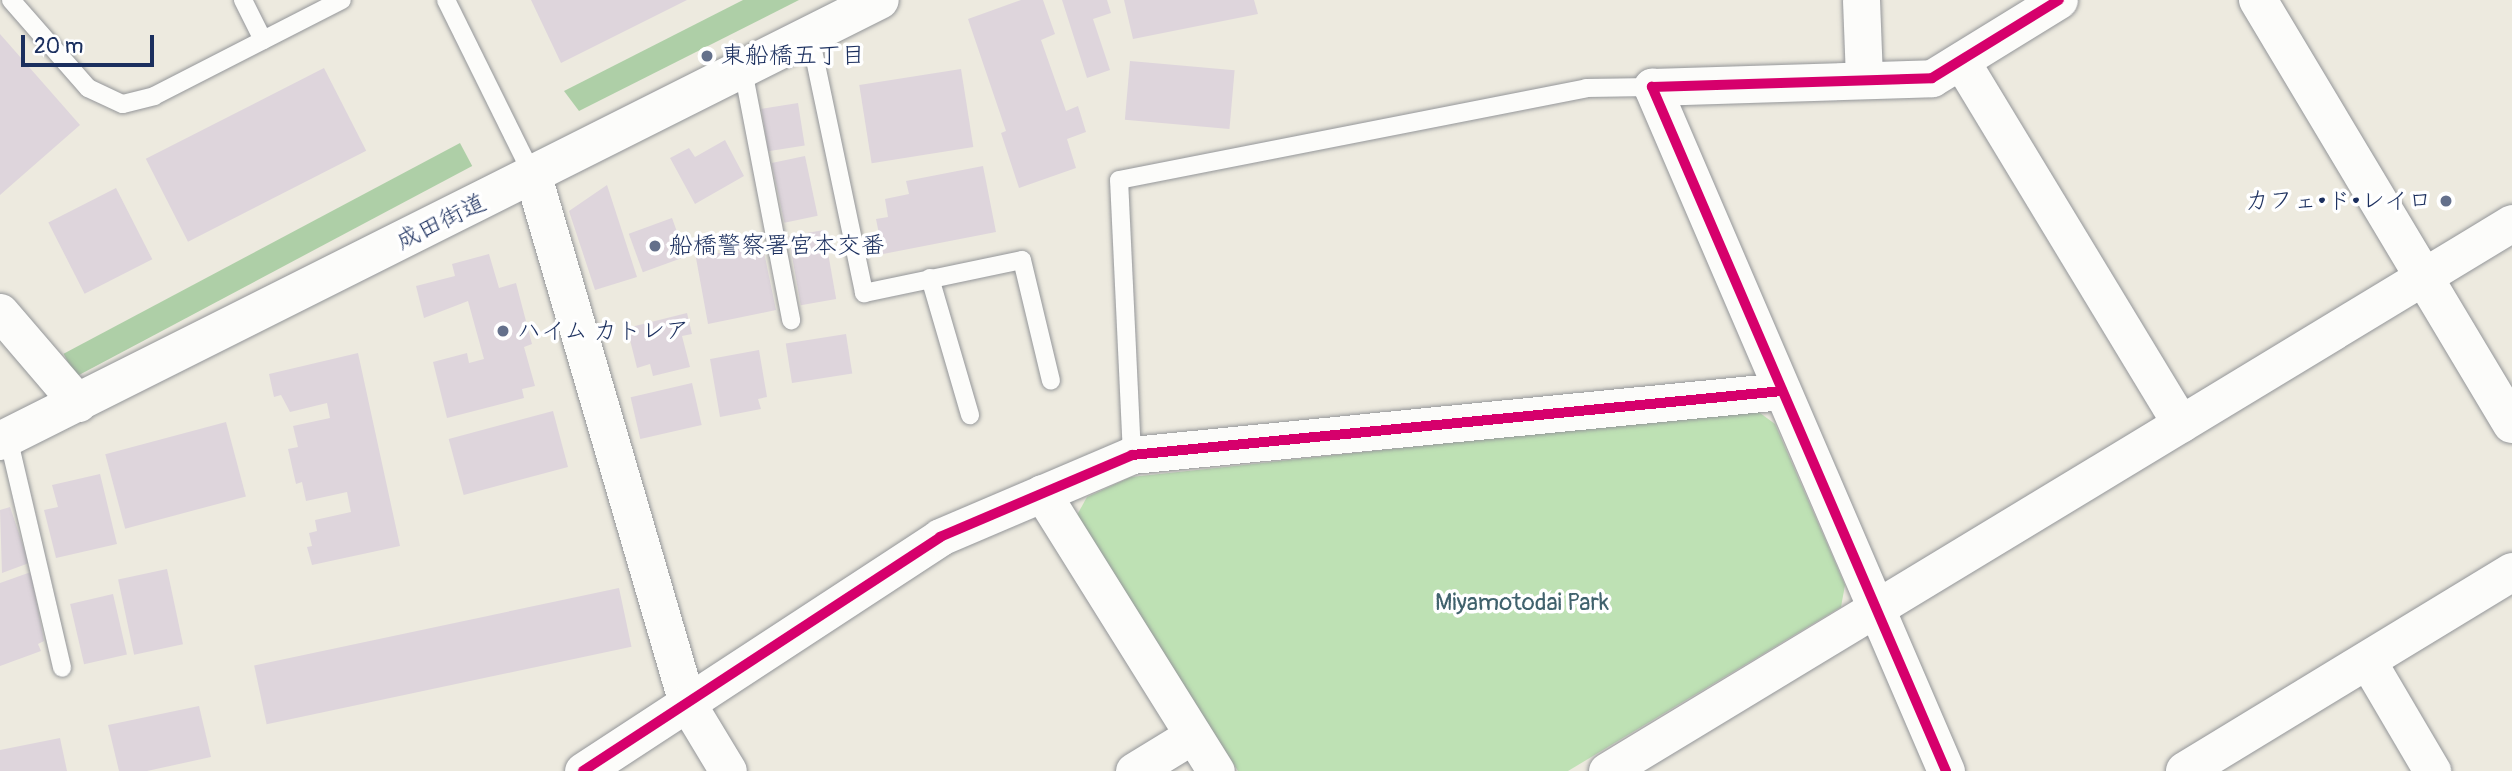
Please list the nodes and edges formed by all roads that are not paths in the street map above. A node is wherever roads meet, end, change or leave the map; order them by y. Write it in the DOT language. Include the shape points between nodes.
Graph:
graph roads {
  1 [pos="11,0"];
  2 [pos="243,0"];
  3 [pos="342,0"];
  4 [pos="446,0"];
  5 [pos="880,0"];
  6 [pos="1861,0"];
  7 [pos="2059,0"];
  8 [pos="2258,0"];
  9 [pos="810,36"];
  10 [pos="263,40"];
  11 [pos="1961,61"];
  12 [pos="743,70"];
  13 [pos="1864,79"];
  14 [pos="1652,87"];
  15 [pos="533,176"];
  16 [pos="2512,223"];
  17 [pos="2423,277"];
  18 [pos="930,278"];
  19 [pos="0,312"];
  20 [pos="791,320"];
  21 [pos="1051,381"];
  22 [pos="1782,391"];
  23 [pos="78,403"];
  24 [pos="970,415"];
  25 [pos="2181,424"];
  26 [pos="2512,424"];
  27 [pos="4,439"];
  28 [pos="1132,455"];
  29 [pos="1042,493"];
  30 [pos="2512,572"];
  31 [pos="1876,609"];
  32 [pos="2367,660"];
  33 [pos="62,668"];
  34 [pos="687,703"];
  35 [pos="1193,735"];
  36 [pos="583,771"];
  37 [pos="728,771"];
  38 [pos="1134,771"];
  39 [pos="1216,771"];
  40 [pos="1607,771"];
  41 [pos="1946,771"];
  42 [pos="2185,771"];
  43 [pos="2432,771"];
  1 -- 10 [label="lane" via="88,88 123,104 154,96"];
  2 -- 10 [label="lane"];
  3 -- 10 [label="lane"];
  4 -- 15 [label="lane"];
  5 -- 9 [label="street, 成田街道"];
  6 -- 13 [label="street"];
  7 -- 11 [label="street"];
  8 -- 17 [label="street"];
  9 -- 12 [label="street, 成田街道"];
  9 -- 18 [label="lane" via="864,293"];
  11 -- 13 [label="street" via="1932,78"];
  11 -- 25 [label="street"];
  12 -- 15 [label="street, 成田街道"];
  12 -- 20 [label="lane"];
  13 -- 14 [label="street"];
  14 -- 22 [label="street"];
  14 -- 28 [label="lane" via="1586,88 1119,180"];
  15 -- 23 [label="street, 成田街道"];
  15 -- 34 [label="street"];
  16 -- 17 [label="street"];
  17 -- 25 [label="street"];
  17 -- 26 [label="street"];
  18 -- 21 [label="lane" via="1022,260"];
  18 -- 24 [label="lane"];
  19 -- 23 [label="street"];
  22 -- 28 [label="street"];
  22 -- 31 [label="street"];
  23 -- 27 [label="street, 成田街道"];
  25 -- 31 [label="street"];
  27 -- 33 [label="lane"];
  28 -- 29 [label="street"];
  29 -- 34 [label="street" via="940,537"];
  29 -- 35 [label="street"];
  30 -- 32 [label="street"];
  31 -- 40 [label="street"];
  31 -- 41 [label="street"];
  32 -- 42 [label="street"];
  32 -- 43 [label="street"];
  34 -- 36 [label="street"];
  34 -- 37 [label="street"];
  35 -- 38 [label="street"];
  35 -- 39 [label="street"];
}
